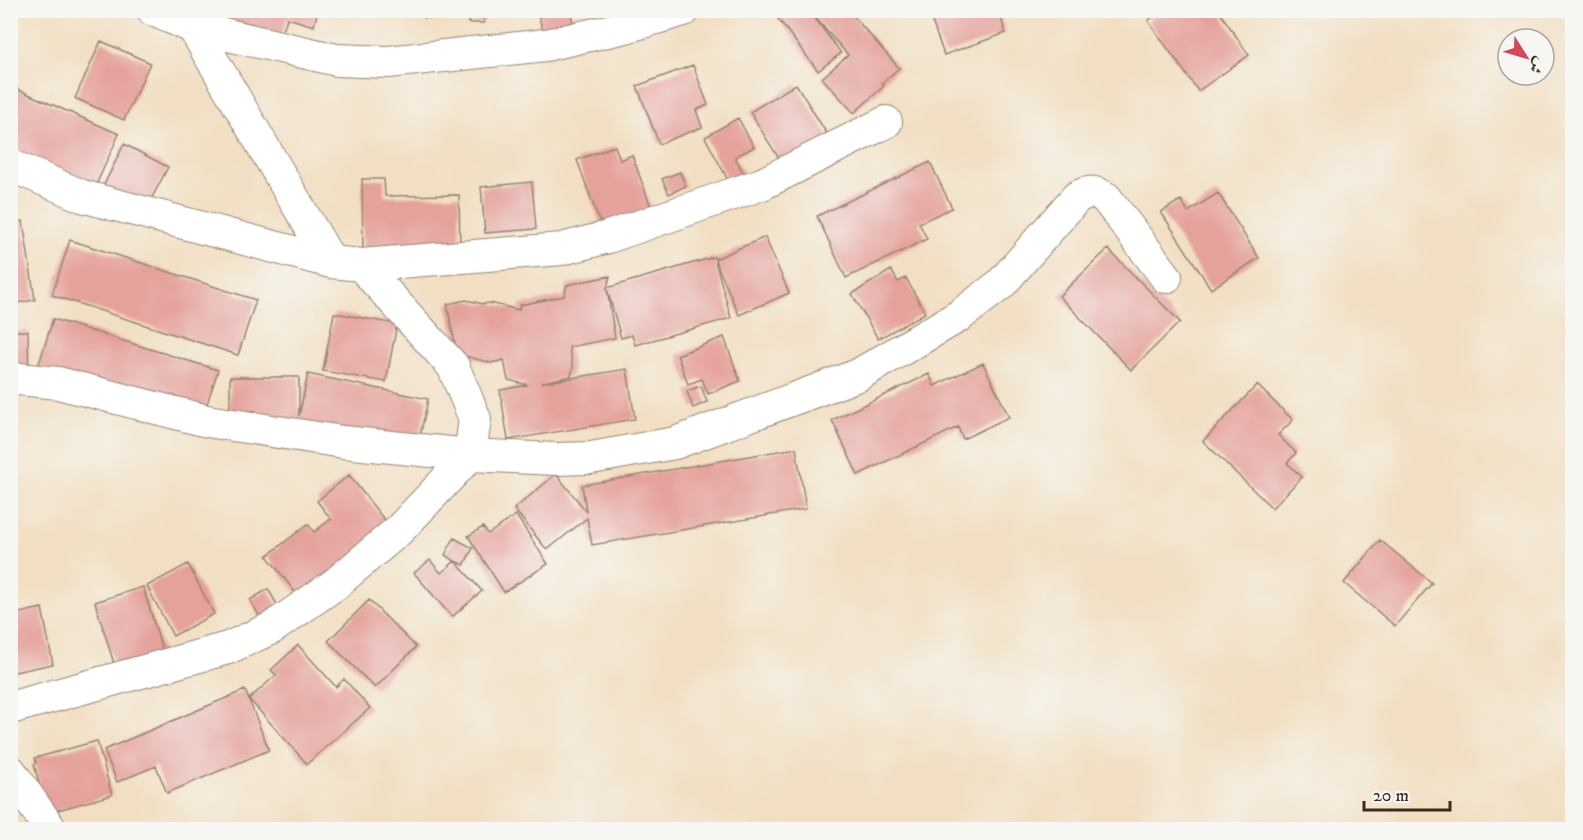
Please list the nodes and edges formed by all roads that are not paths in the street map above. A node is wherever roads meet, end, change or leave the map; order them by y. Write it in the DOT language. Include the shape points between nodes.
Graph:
graph roads {
  1 [pos="153,10"];
  2 [pos="684,10"];
  3 [pos="193,27"];
  4 [pos="886,122"];
  5 [pos="10,165"];
  6 [pos="346,264"];
  7 [pos="1166,276"];
  8 [pos="10,378"];
  9 [pos="470,455"];
  10 [pos="10,708"];
  11 [pos="10,771"];
  12 [pos="51,830"];
  1 -- 3 [label="street"];
  2 -- 3 [label="street" via="546,45 388,62 337,60"];
  3 -- 6 [label="street"];
  4 -- 6 [label="street" via="762,184 608,237 562,249"];
  5 -- 6 [label="street" via="82,196"];
  6 -- 9 [label="street" via="453,366 475,419"];
  7 -- 9 [label="street" via="1106,198 1088,191 1077,197 1001,284 959,316 858,375 675,443 591,458"];
  8 -- 9 [label="street" via="58,383 207,420 343,442"];
  9 -- 10 [label="street" via="400,529 334,585 272,628 228,648"];
  11 -- 12 [label="street"];
}
